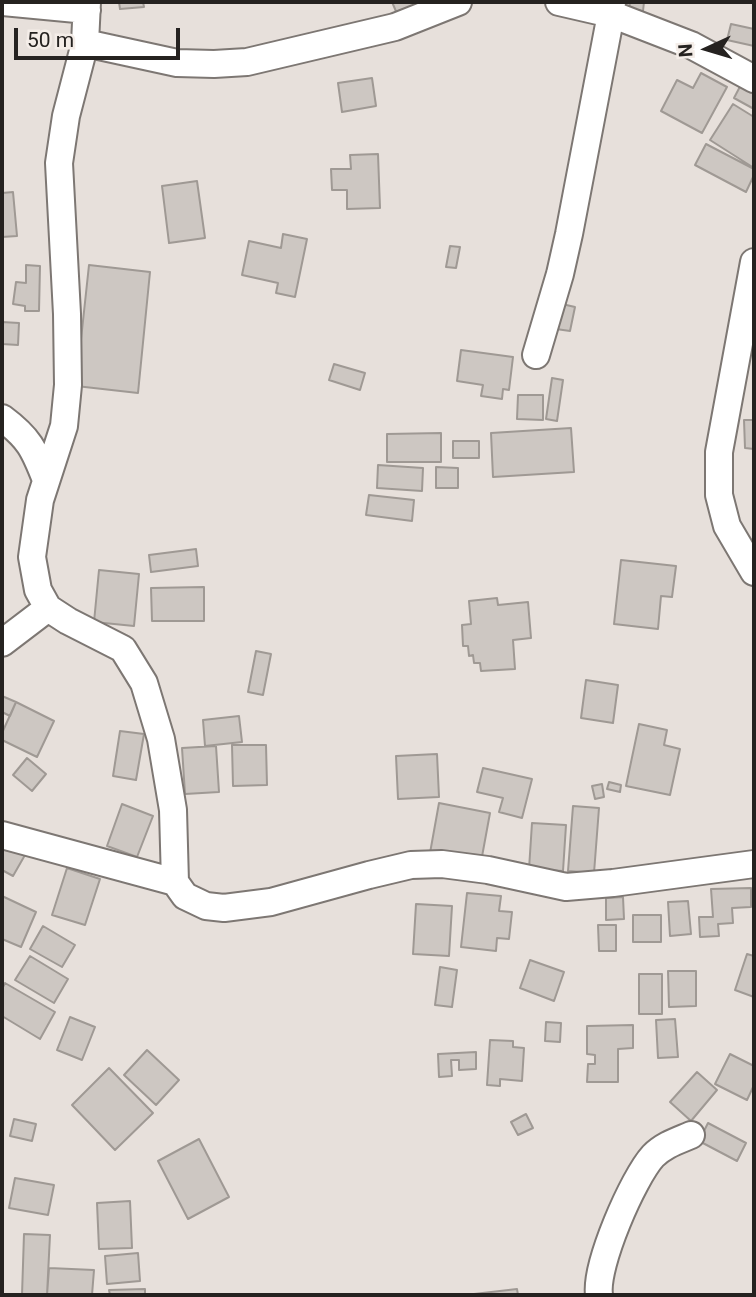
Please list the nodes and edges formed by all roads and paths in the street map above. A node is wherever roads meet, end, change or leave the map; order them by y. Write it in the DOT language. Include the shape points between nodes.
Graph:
graph roads {
  1 [pos="3,2"];
  2 [pos="458,2"];
  3 [pos="559,2"];
  4 [pos="87,6"];
  5 [pos="612,8"];
  6 [pos="85,43"];
  7 [pos="754,79"];
  8 [pos="754,262"];
  9 [pos="536,355"];
  10 [pos="2,418"];
  11 [pos="46,480"];
  12 [pos="754,572"];
  13 [pos="48,608"];
  14 [pos="2,643"];
  15 [pos="2,835"];
  16 [pos="754,864"];
  17 [pos="175,882"];
  18 [pos="691,1135"];
  19 [pos="599,1295"];
  1 -- 4 [label="street"];
  2 -- 6 [label="street" via="395,27 247,62 177,63"];
  3 -- 5 [label="street"];
  4 -- 6 [label="street"];
  5 -- 7 [label="street"];
  5 -- 9 [label="street" via="569,234"];
  6 -- 11 [label="street" via="59,163 68,385 64,426"];
  8 -- 12 [label="street" via="719,452 719,495 727,526"];
  10 -- 11 [label="street" via="24,436"];
  11 -- 13 [label="street" via="32,557 38,590"];
  13 -- 14 [label="street"];
  13 -- 17 [label="street" via="122,649 144,683 161,738 173,810"];
  15 -- 17 [label="street"];
  16 -- 17 [label="street" via="566,887 488,870 411,865 271,902 224,908 185,896"];
  18 -- 19 [label="street" via="664,1146 639,1177 608,1244"];
}
